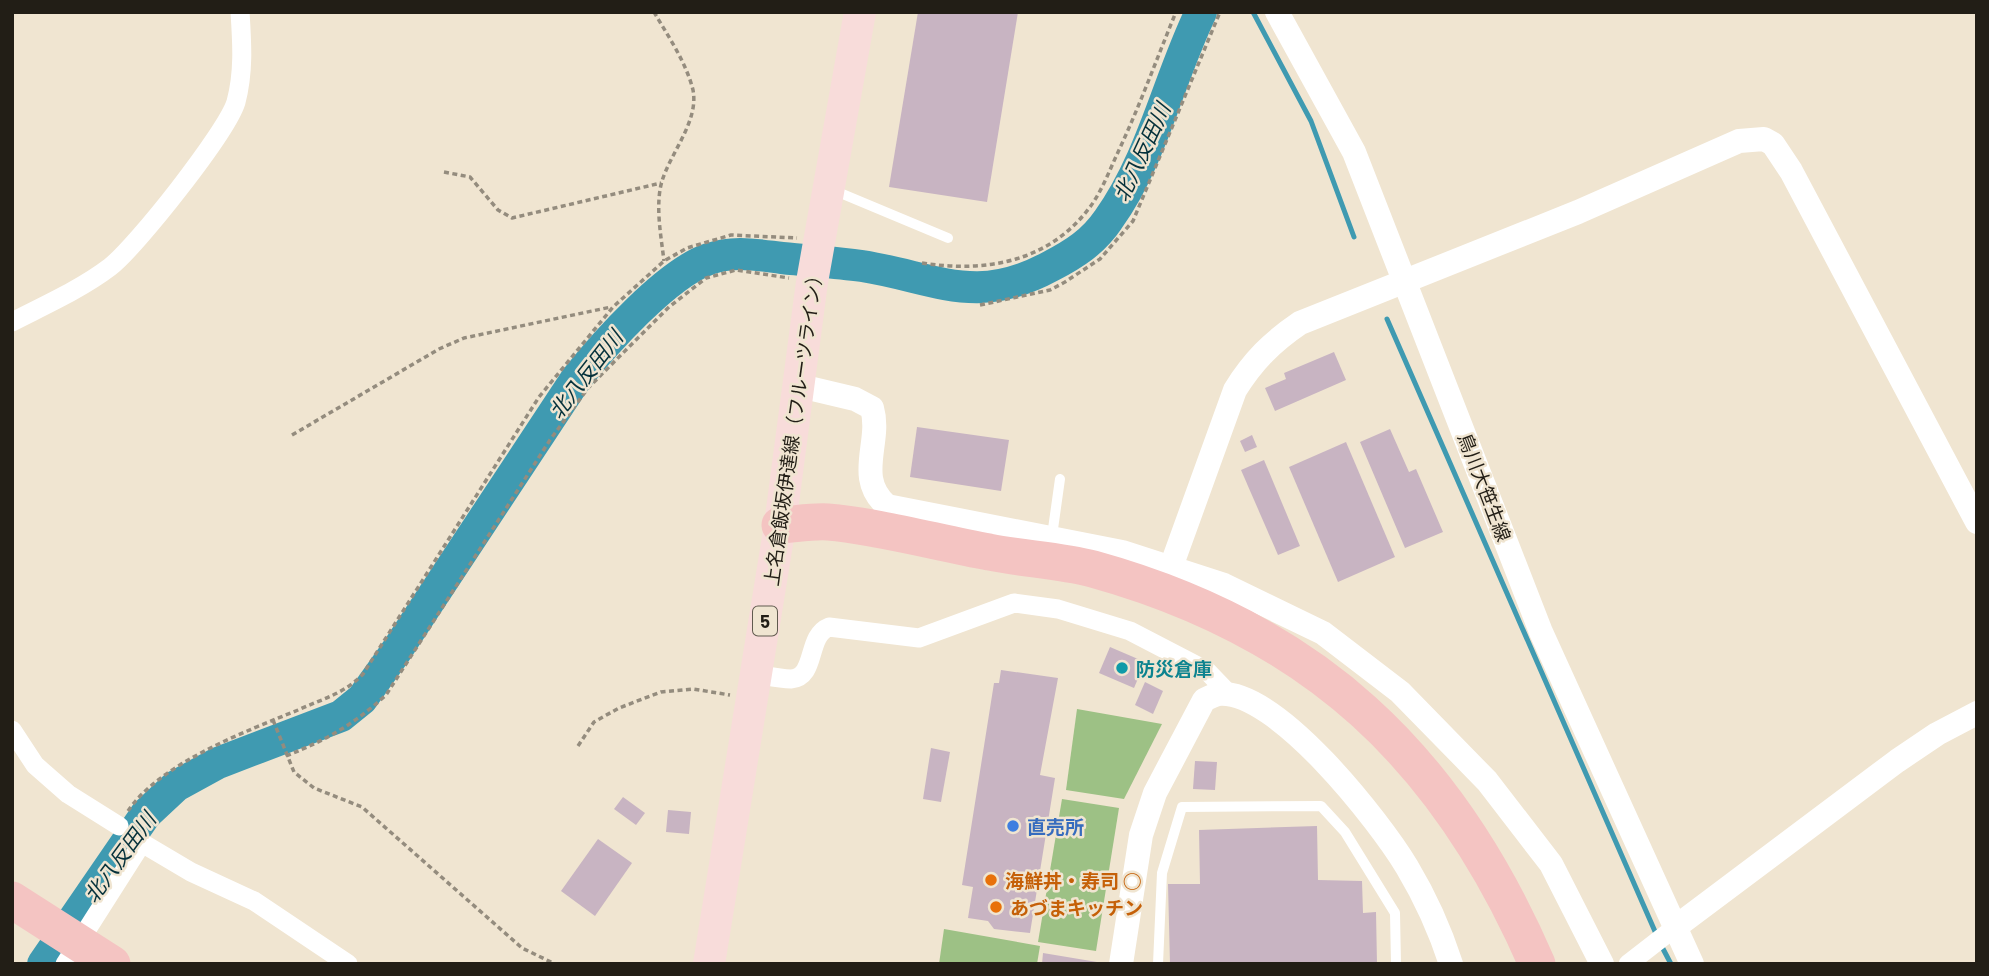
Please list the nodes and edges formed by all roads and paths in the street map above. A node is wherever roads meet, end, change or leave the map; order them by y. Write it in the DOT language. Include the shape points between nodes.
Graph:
graph roads {
  1 [pos="240,12"];
  2 [pos="654,12"];
  3 [pos="860,12"];
  4 [pos="1176,12"];
  5 [pos="1220,12"];
  6 [pos="1277,12"];
  7 [pos="444,172"];
  8 [pos="662,183"];
  9 [pos="829,189"];
  10 [pos="948,238"];
  11 [pos="819,241"];
  12 [pos="664,261"];
  13 [pos="922,263"];
  14 [pos="812,279"];
  15 [pos="1405,282"];
  16 [pos="980,305"];
  17 [pos="613,307"];
  18 [pos="12,322"];
  19 [pos="796,385"];
  20 [pos="292,435"];
  21 [pos="1060,479"];
  22 [pos="1977,522"];
  23 [pos="780,525"];
  24 [pos="1052,537"];
  25 [pos="1171,567"];
  26 [pos="755,687"];
  27 [pos="1231,696"];
  28 [pos="1977,713"];
  29 [pos="273,720"];
  30 [pos="12,730"];
  31 [pos="578,747"];
  32 [pos="285,754"];
  33 [pos="119,826"];
  34 [pos="20,906"];
  35 [pos="1677,926"];
  36 [pos="1527,958"];
  37 [pos="88,959"];
  38 [pos="348,964"];
  39 [pos="555,964"];
  40 [pos="709,964"];
  41 [pos="1121,964"];
  42 [pos="1158,964"];
  43 [pos="1396,964"];
  44 [pos="1451,964"];
  45 [pos="1602,964"];
  46 [pos="1628,964"];
  47 [pos="1692,964"];
  1 -- 18 [label="street" via="243,50 235,106 200,159 154,220 111,266"];
  2 -- 8 [label="path" via="683,63 693,100 689,123"];
  3 -- 9 [label="main road, 上名倉飯坂伊達線（フルーツライン） / 5"];
  4 -- 13 [label="path" via="1114,161 1073,228 1024,258 1000,265 954,268"];
  5 -- 16 [label="path" via="1133,221 1100,259 1065,282 1050,290"];
  6 -- 15 [label="street, 鳥川大笹生線" via="1354,152"];
  7 -- 8 [label="path" via="470,177 512,218"];
  8 -- 12 [label="path"];
  9 -- 10 [label="lane"];
  9 -- 11 [label="main road, 上名倉飯坂伊達線（フルーツライン） / 5"];
  11 -- 12 [label="path" via="716,237"];
  11 -- 14 [label="main road, 上名倉飯坂伊達線（フルーツライン） / 5"];
  12 -- 17 [label="path"];
  14 -- 19 [label="main road, 上名倉飯坂伊達線（フルーツライン） / 5"];
  14 -- 32 [label="path" via="751,270 722,272 694,285 669,307 588,387 386,695 335,736"];
  15 -- 22 [label="street" via="1722,147 1764,139 1773,144 1791,171"];
  15 -- 25 [label="street" via="1300,323 1251,364 1228,410"];
  15 -- 35 [label="street, 鳥川大笹生線" via="1541,632"];
  17 -- 20 [label="path" via="464,338"];
  17 -- 29 [label="path" via="539,397 363,674 335,696"];
  19 -- 23 [label="main road, 上名倉飯坂伊達線（フルーツライン） / 5"];
  19 -- 24 [label="street" via="855,399 872,408 869,473 874,491 887,506"];
  21 -- 24 [label="lane"];
  23 -- 26 [label="main road, 上名倉飯坂伊達線（フルーツライン） / 5"];
  23 -- 36 [label="highway" via="827,522 1091,569 1177,596 1273,644 1374,718 1431,781 1486,862"];
  24 -- 25 [label="street"];
  25 -- 45 [label="street" via="1234,590 1324,633 1426,716 1472,763 1551,863"];
  26 -- 27 [label="street" via="800,677 816,637 829,627 919,638 1014,603 1058,609 1130,631 1208,671"];
  26 -- 31 [label="path" via="661,692 594,722"];
  26 -- 40 [label="main road, 上名倉飯坂伊達線（フルーツライン） / 5"];
  27 -- 41 [label="street" via="1218,694 1203,700 1155,793 1141,835"];
  27 -- 44 [label="street" via="1269,714 1296,735 1367,809 1425,899"];
  28 -- 35 [label="street" via="1897,761"];
  29 -- 32 [label="path"];
  29 -- 33 [label="path" via="215,744 162,779 133,804"];
  30 -- 33 [label="street" via="34,765 68,794"];
  32 -- 39 [label="path" via="294,772 313,788 362,807 522,948"];
  34 -- 37 [label="highway"];
  35 -- 46 [label="street"];
  35 -- 47 [label="street, 鳥川大笹生線"];
  37 -- 38 [label="street" via="142,843 254,901"];
  42 -- 43 [label="lane" via="1162,873 1182,807 1321,806 1345,832 1395,913"];
}
